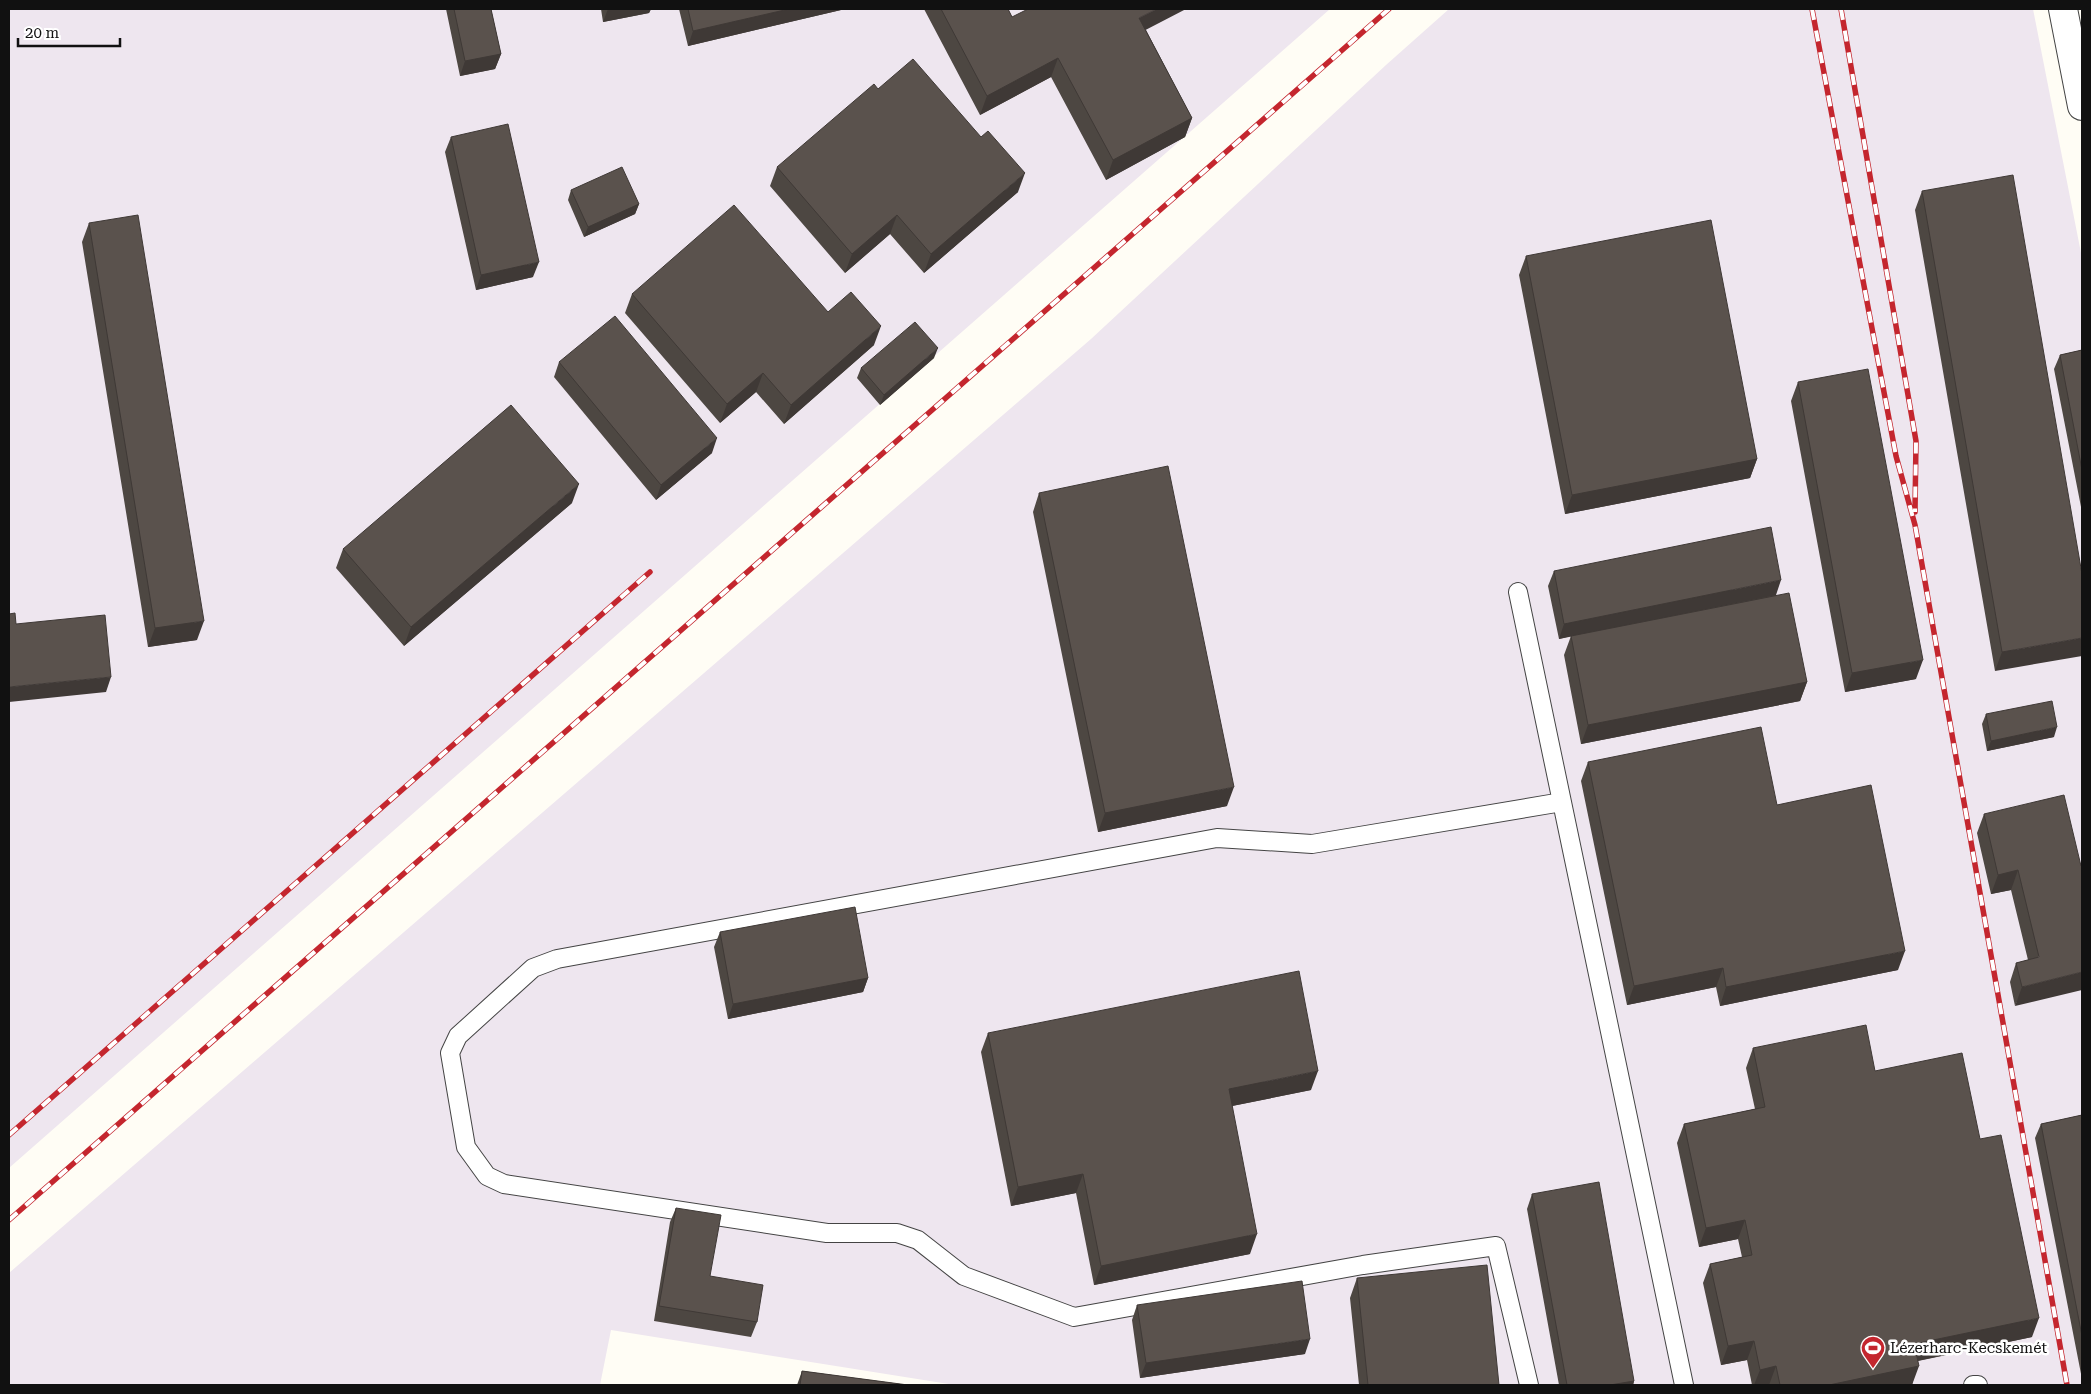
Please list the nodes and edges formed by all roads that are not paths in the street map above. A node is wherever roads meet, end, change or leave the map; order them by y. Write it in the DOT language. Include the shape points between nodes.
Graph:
graph roads {
  1 [pos="2063,9"];
  2 [pos="2082,106"];
  3 [pos="1518,592"];
  4 [pos="1562,802"];
  5 [pos="1529,1385"];
  6 [pos="1684,1385"];
  7 [pos="1973,1385"];
  8 [pos="1978,1385"];
  1 -- 2 [label="street"];
  3 -- 4 [label="lane"];
  4 -- 5 [label="lane" via="1312,844 1217,838 557,959 533,968 458,1036 450,1054 466,1147 486,1176 504,1184 828,1233 897,1233 918,1240 964,1276 1074,1317 1363,1264 1496,1246"];
  4 -- 6 [label="lane"];
  7 -- 8 [label="lane"];
}
